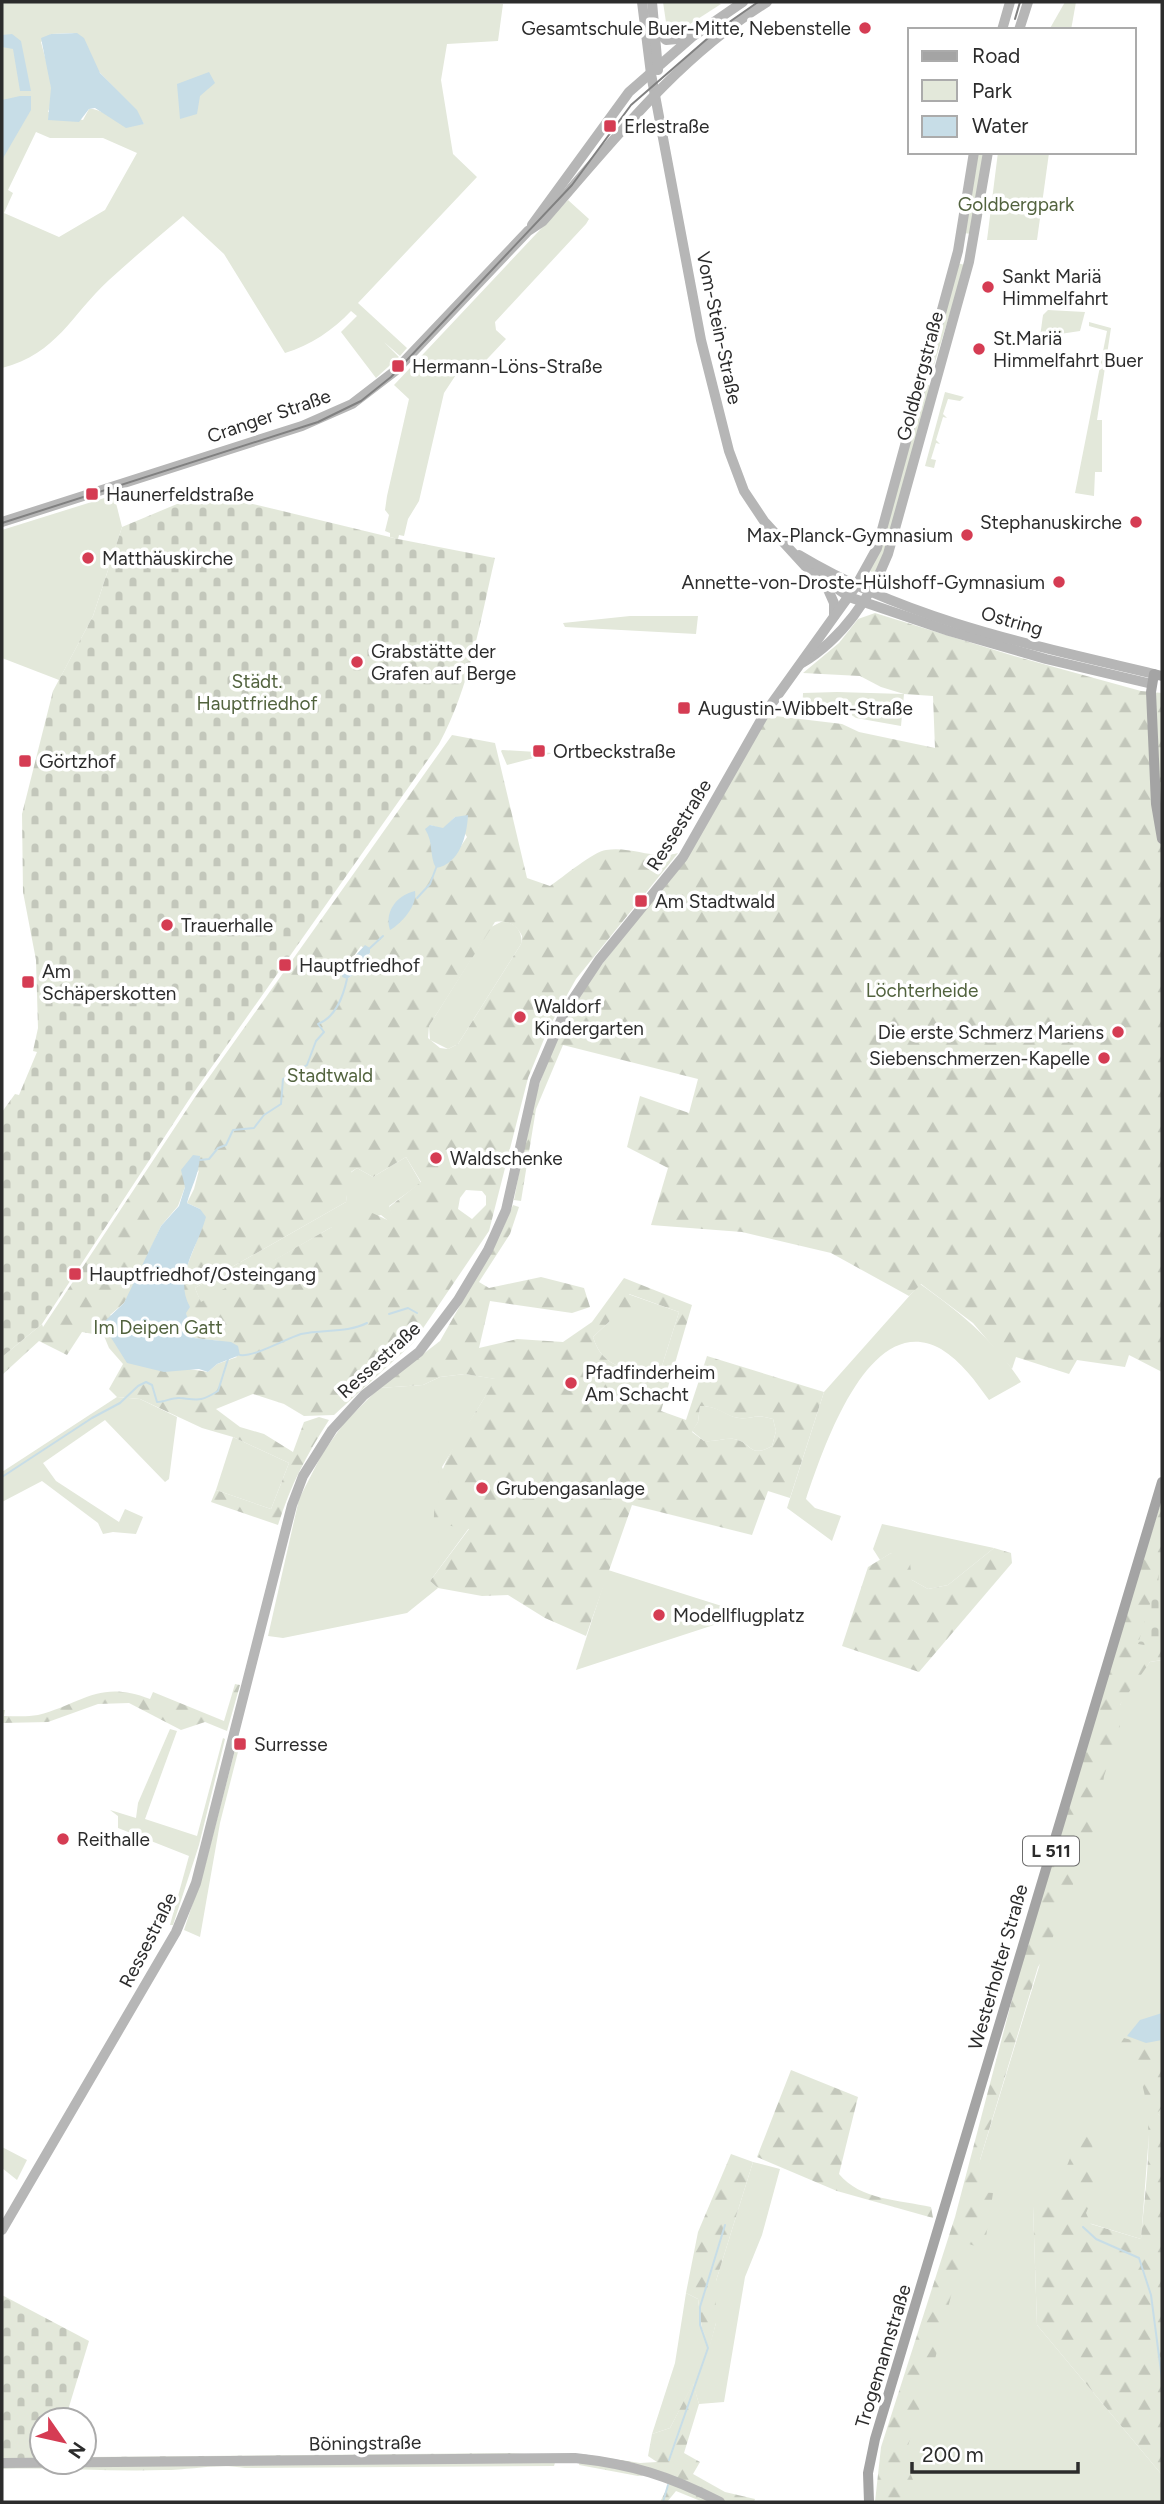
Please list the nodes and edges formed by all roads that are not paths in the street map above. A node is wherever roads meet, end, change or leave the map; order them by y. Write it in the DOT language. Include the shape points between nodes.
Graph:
graph roads {
  1 [pos="642,2"];
  2 [pos="652,2"];
  3 [pos="743,2"];
  4 [pos="767,2"];
  5 [pos="1010,2"];
  6 [pos="1028,2"];
  7 [pos="655,27"];
  8 [pos="1003,28"];
  9 [pos="1020,28"];
  10 [pos="692,37"];
  11 [pos="655,71"];
  12 [pos="655,92"];
  13 [pos="974,154"];
  14 [pos="988,154"];
  15 [pos="528,231"];
  16 [pos="2,522"];
  17 [pos="795,552"];
  18 [pos="824,581"];
  19 [pos="856,586"];
  20 [pos="869,592"];
  21 [pos="849,597"];
  22 [pos="863,603"];
  23 [pos="834,616"];
  24 [pos="799,665"];
  25 [pos="1157,680"];
  26 [pos="1162,701"];
  27 [pos="1153,718"];
  28 [pos="1162,839"];
  29 [pos="1162,1482"];
  30 [pos="942,2221"];
  31 [pos="2,2230"];
  32 [pos="2,2463"];
  33 [pos="720,2502"];
  34 [pos="869,2502"];
  1 -- 11 [label="main road, Vom-Stein-Straße"];
  2 -- 7 [label="main road, Vom-Stein-Straße"];
  3 -- 10 [label="main road, Cranger Straße"];
  4 -- 12 [label="main road, Cranger Straße" via="709,43"];
  5 -- 8 [label="main road"];
  6 -- 9 [label="main road"];
  7 -- 10 [label="main road" via="666,40"];
  7 -- 11 [label="main road, Vom-Stein-Straße"];
  10 -- 11 [label="main road, Cranger Straße"];
  11 -- 12 [label="main road, Vom-Stein-Straße"];
  11 -- 15 [label="main road, Cranger Straße" via="611,114"];
  12 -- 15 [label="main road, Cranger Straße" via="543,220"];
  12 -- 17 [label="main road, Vom-Stein-Straße" via="701,340 729,451 764,521"];
  13 -- 19 [label="main road, Goldbergstraße" via="958,251 904,456 881,537"];
  14 -- 20 [label="main road, Goldbergstraße" via="969,262 915,465 888,554"];
  15 -- 16 [label="main road, Cranger Straße" via="395,371 352,404 302,426"];
  17 -- 18 [label="main road, Vom-Stein-Straße"];
  17 -- 19 [label="main road, Vom-Stein-Straße"];
  18 -- 21 [label="main road, Vom-Stein-Straße"];
  18 -- 23 [label="main road" via="834,603"];
  19 -- 20 [label="main road, Ostring"];
  19 -- 21 [label="main road, Ressestraße"];
  20 -- 22 [label="main road, Goldbergstraße"];
  20 -- 25 [label="main road, Ostring" via="1020,642"];
  21 -- 22 [label="main road, Vom-Stein-Straße"];
  21 -- 23 [label="main road, Ressestraße"];
  22 -- 24 [label="main road, Ressestraße" via="835,638"];
  22 -- 25 [label="main road, Ostring" via="1046,659"];
  23 -- 24 [label="main road, Ressestraße"];
  24 -- 31 [label="main road, Ressestraße" via="765,713 683,857 599,960 565,1011 535,1081 503,1220 458,1300 419,1352 344,1416 303,1476 196,1883 176,1932"];
  25 -- 27 [label="main road"];
  26 -- 27 [label="main road"];
  27 -- 28 [label="main road"];
  29 -- 30 [label="main road, Westerholter Straße / L 511"];
  30 -- 34 [label="main road, Trogemannstraße / L 511" via="876,2439 868,2473"];
  32 -- 33 [label="main road, Böningstraße" via="575,2458 620,2463 666,2476"];
}
